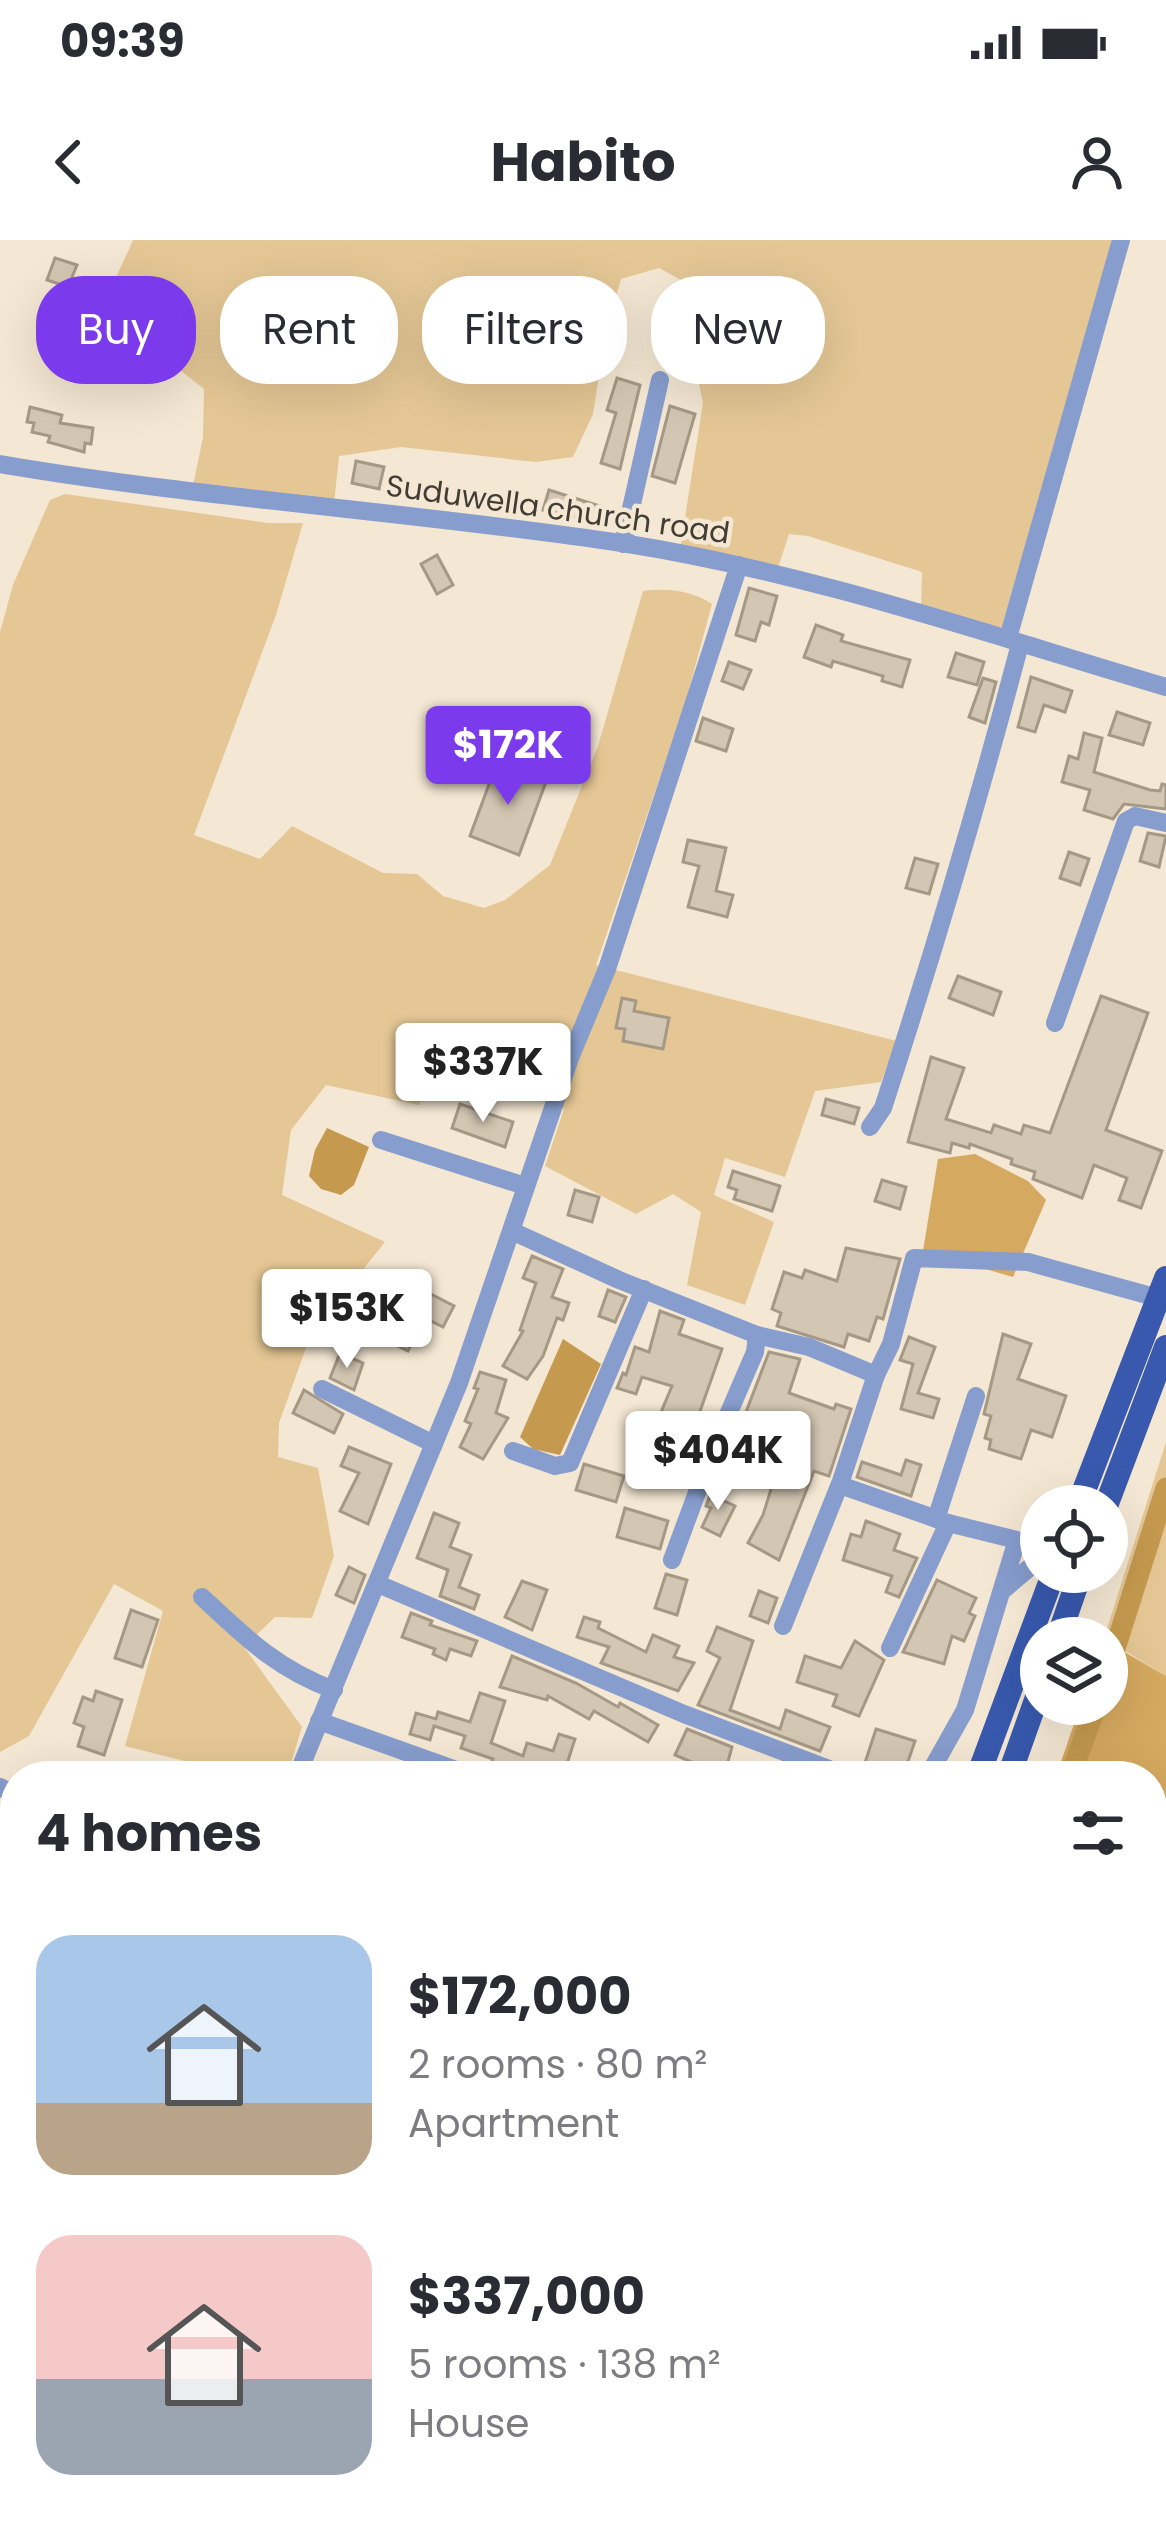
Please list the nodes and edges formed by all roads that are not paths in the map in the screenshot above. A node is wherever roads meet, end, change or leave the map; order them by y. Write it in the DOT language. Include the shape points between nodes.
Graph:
graph roads {
  1 [pos="1121,240"];
  2 [pos="659,384"];
  3 [pos="0,464"];
  4 [pos="623,544"];
  5 [pos="740,565"];
  6 [pos="1014,641"];
  7 [pos="1166,687"];
  8 [pos="1166,823"];
  9 [pos="1055,1023"];
  10 [pos="870,1127"];
  11 [pos="381,1140"];
  12 [pos="525,1186"];
  13 [pos="514,1232"];
  14 [pos="1162,1288"];
  15 [pos="644,1289"];
  16 [pos="758,1335"];
  17 [pos="1166,1347"];
  18 [pos="877,1376"];
  19 [pos="322,1389"];
  20 [pos="976,1396"];
  21 [pos="434,1444"];
  22 [pos="513,1450"];
  23 [pos="840,1485"];
  24 [pos="1086,1485"];
  25 [pos="1114,1485"];
  26 [pos="942,1521"];
  27 [pos="1017,1540"];
  28 [pos="1020,1541"];
  29 [pos="672,1560"];
  30 [pos="1020,1576"];
  31 [pos="378,1584"];
  32 [pos="1003,1590"];
  33 [pos="1046,1593"];
  34 [pos="202,1597"];
  35 [pos="783,1626"];
  36 [pos="890,1648"];
  37 [pos="334,1690"];
  38 [pos="319,1721"];
  39 [pos="1027,1725"];
  40 [pos="303,1761"];
  41 [pos="431,1761"];
  42 [pos="808,1761"];
  43 [pos="936,1761"];
  44 [pos="984,1761"];
  45 [pos="1014,1761"];
  1 -- 6 [label="street"];
  2 -- 4 [label="street"];
  3 -- 4 [label="street, Suduwella church road"];
  4 -- 5 [label="street, Suduwella church road"];
  5 -- 6 [label="street, Suduwella church road"];
  5 -- 12 [label="street" via="608,969"];
  6 -- 7 [label="street, Suduwella church road"];
  6 -- 10 [label="street" via="982,791 883,1108"];
  8 -- 9 [label="street" via="1126,821"];
  11 -- 12 [label="street"];
  12 -- 13 [label="street"];
  13 -- 15 [label="street"];
  13 -- 21 [label="street"];
  14 -- 18 [label="street" via="1028,1262 914,1258"];
  14 -- 24 [label="main road"];
  15 -- 16 [label="street"];
  15 -- 22 [label="street" via="569,1463 555,1466"];
  16 -- 18 [label="street"];
  16 -- 29 [label="street"];
  17 -- 25 [label="main road"];
  18 -- 23 [label="street"];
  19 -- 21 [label="street"];
  20 -- 26 [label="street"];
  21 -- 31 [label="street"];
  23 -- 26 [label="street"];
  23 -- 35 [label="street"];
  26 -- 27 [label="street"];
  26 -- 36 [label="street"];
  27 -- 28 [label="street"];
  27 -- 32 [label="street"];
  30 -- 32 [label="street"];
  31 -- 37 [label="street"];
  31 -- 42 [label="street"];
  32 -- 43 [label="street" via="965,1710"];
  33 -- 44 [label="main road"];
  34 -- 37 [label="street" via="269,1659"];
  37 -- 38 [label="street"];
  38 -- 40 [label="street"];
  38 -- 41 [label="street"];
  39 -- 45 [label="main road"];
}
